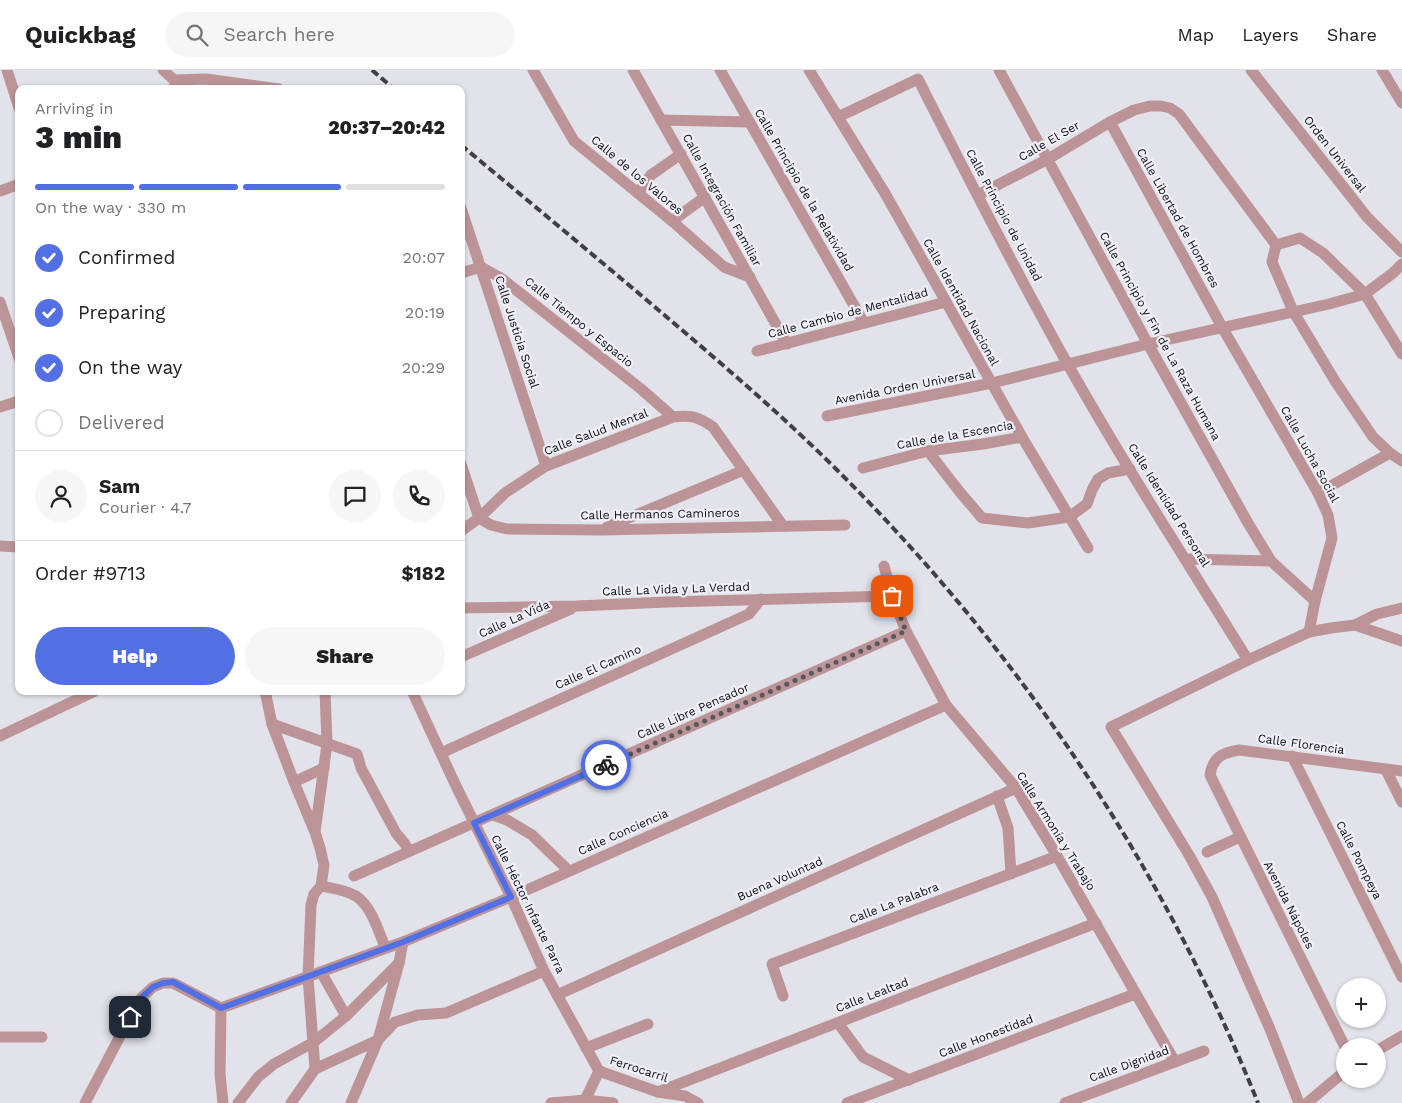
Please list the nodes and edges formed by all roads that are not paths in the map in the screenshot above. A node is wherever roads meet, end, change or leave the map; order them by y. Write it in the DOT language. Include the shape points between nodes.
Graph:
graph roads {
  1 [pos="7,70"];
  2 [pos="163,70"];
  3 [pos="533,70"];
  4 [pos="633,70"];
  5 [pos="720,70"];
  6 [pos="809,70"];
  7 [pos="999,70"];
  8 [pos="1250,70"];
  9 [pos="1382,70"];
  10 [pos="175,84"];
  11 [pos="244,85"];
  12 [pos="15,95"];
  13 [pos="1402,103"];
  14 [pos="838,117"];
  15 [pos="661,120"];
  16 [pos="749,122"];
  17 [pos="1110,122"];
  18 [pos="681,154"];
  19 [pos="1048,159"];
  20 [pos="15,185"];
  21 [pos="0,191"];
  22 [pos="638,193"];
  23 [pos="978,195"];
  24 [pos="705,197"];
  25 [pos="465,220"];
  26 [pos="672,221"];
  27 [pos="1276,245"];
  28 [pos="1402,252"];
  29 [pos="1402,264"];
  30 [pos="481,267"];
  31 [pos="465,272"];
  32 [pos="750,277"];
  33 [pos="1365,294"];
  34 [pos="0,302"];
  35 [pos="946,302"];
  36 [pos="1293,311"];
  37 [pos="864,323"];
  38 [pos="4,324"];
  39 [pos="1222,327"];
  40 [pos="788,344"];
  41 [pos="1148,344"];
  42 [pos="15,349"];
  43 [pos="757,351"];
  44 [pos="1402,354"];
  45 [pos="1068,364"];
  46 [pos="992,384"];
  47 [pos="15,402"];
  48 [pos="0,407"];
  49 [pos="827,416"];
  50 [pos="673,417"];
  51 [pos="1022,437"];
  52 [pos="928,451"];
  53 [pos="1390,453"];
  54 [pos="1402,461"];
  55 [pos="546,466"];
  56 [pos="863,468"];
  57 [pos="1130,469"];
  58 [pos="744,470"];
  59 [pos="465,476"];
  60 [pos="1318,493"];
  61 [pos="1069,517"];
  62 [pos="479,518"];
  63 [pos="845,525"];
  64 [pos="782,526"];
  65 [pos="465,528"];
  66 [pos="601,530"];
  67 [pos="0,546"];
  68 [pos="15,548"];
  69 [pos="1088,548"];
  70 [pos="1185,559"];
  71 [pos="1271,560"];
  72 [pos="884,566"];
  73 [pos="892,596"];
  74 [pos="761,599"];
  75 [pos="1315,601"];
  76 [pos="577,606"];
  77 [pos="465,608"];
  78 [pos="1402,608"];
  79 [pos="1355,625"];
  80 [pos="906,631"];
  81 [pos="1309,632"];
  82 [pos="1402,642"];
  83 [pos="465,655"];
  84 [pos="1248,660"];
  85 [pos="87,695"];
  86 [pos="265,695"];
  87 [pos="325,695"];
  88 [pos="414,695"];
  89 [pos="946,706"];
  90 [pos="272,724"];
  91 [pos="0,736"];
  92 [pos="327,744"];
  93 [pos="441,753"];
  94 [pos="1292,756"];
  95 [pos="324,768"];
  96 [pos="1386,770"];
  97 [pos="1402,771"];
  98 [pos="1210,775"];
  99 [pos="294,782"];
  100 [pos="1016,788"];
  101 [pos="996,796"];
  102 [pos="1402,802"];
  103 [pos="493,814"];
  104 [pos="474,823"];
  105 [pos="315,832"];
  106 [pos="1240,837"];
  107 [pos="409,852"];
  108 [pos="1207,852"];
  109 [pos="1057,856"];
  110 [pos="569,871"];
  111 [pos="1011,874"];
  112 [pos="354,876"];
  113 [pos="321,886"];
  114 [pos="511,897"];
  115 [pos="1096,923"];
  116 [pos="403,942"];
  117 [pos="385,948"];
  118 [pos="399,962"];
  119 [pos="321,972"];
  120 [pos="544,972"];
  121 [pos="308,977"];
  122 [pos="1402,977"];
  123 [pos="1135,994"];
  124 [pos="557,995"];
  125 [pos="784,996"];
  126 [pos="221,1008"];
  127 [pos="346,1016"];
  128 [pos="838,1022"];
  129 [pos="648,1024"];
  130 [pos="1402,1036"];
  131 [pos="0,1037"];
  132 [pos="42,1037"];
  133 [pos="1340,1038"];
  134 [pos="378,1040"];
  135 [pos="314,1042"];
  136 [pos="1386,1045"];
  137 [pos="586,1048"];
  138 [pos="1204,1051"];
  139 [pos="1175,1062"];
  140 [pos="315,1069"];
  141 [pos="599,1071"];
  142 [pos="1336,1079"];
  143 [pos="909,1080"];
  144 [pos="658,1092"];
  145 [pos="585,1100"];
  146 [pos="86,1103"];
  147 [pos="223,1103"];
  148 [pos="238,1103"];
  149 [pos="291,1103"];
  150 [pos="351,1103"];
  151 [pos="551,1103"];
  152 [pos="613,1103"];
  153 [pos="698,1103"];
  154 [pos="847,1103"];
  155 [pos="1065,1103"];
  156 [pos="1299,1103"];
  157 [pos="1307,1103"];
  1 -- 12 [label="street"];
  2 -- 10 [label="street"];
  3 -- 22 [label="street, Calle de los Valores" via="574,141"];
  4 -- 15 [label="street, Calle Integración Familiar"];
  5 -- 16 [label="street, Calle Principio de la Relatividad"];
  6 -- 14 [label="street, Calle Identidad Nacional"];
  7 -- 19 [label="street, Calle Principio y Fin de La Raza Humana"];
  8 -- 28 [label="street, Orden Universal" via="1367,217"];
  9 -- 13 [label="street"];
  10 -- 11 [label="street" via="206,79"];
  14 -- 23 [label="street, Calle Principio de Unidad" via="918,79"];
  14 -- 35 [label="street, Calle Identidad Nacional"];
  15 -- 16 [label="street"];
  15 -- 18 [label="street, Calle Integración Familiar"];
  16 -- 37 [label="street, Calle Principio de la Relatividad"];
  17 -- 19 [label="street, Calle El Ser"];
  17 -- 27 [label="street, Calle El Ser" via="1150,106 1170,108 1179,114"];
  17 -- 39 [label="street, Calle Libertad de Hombres"];
  18 -- 22 [label="street" via="651,175"];
  18 -- 24 [label="street, Calle Integración Familiar"];
  19 -- 23 [label="street, Calle El Ser"];
  19 -- 41 [label="street, Calle Principio y Fin de La Raza Humana"];
  20 -- 21 [label="street"];
  22 -- 26 [label="street, Calle de los Valores"];
  23 -- 45 [label="street, Calle Principio de Unidad"];
  24 -- 26 [label="street"];
  24 -- 32 [label="street, Calle Integración Familiar"];
  25 -- 30 [label="street, Calle Justicia Social"];
  26 -- 32 [label="street, Calle de los Valores" via="724,267"];
  27 -- 33 [label="street" via="1300,238 1323,253"];
  27 -- 36 [label="street" via="1272,262"];
  29 -- 33 [label="street"];
  30 -- 31 [label="street"];
  30 -- 50 [label="street, Calle Tiempo y Espacio" via="501,278"];
  30 -- 55 [label="street, Calle Justicia Social"];
  32 -- 40 [label="street, Calle Integración Familiar"];
  33 -- 36 [label="street"];
  33 -- 44 [label="street"];
  34 -- 38 [label="street"];
  35 -- 37 [label="street, Calle Cambio de Mentalidad"];
  35 -- 46 [label="street, Calle Identidad Nacional"];
  36 -- 39 [label="street"];
  36 -- 53 [label="street" via="1373,437"];
  37 -- 40 [label="street, Calle Cambio de Mentalidad"];
  38 -- 42 [label="street"];
  39 -- 41 [label="street, Avenida Orden Universal"];
  39 -- 60 [label="street, Calle Lucha Social"];
  40 -- 43 [label="street, Calle Cambio de Mentalidad"];
  41 -- 45 [label="street, Avenida Orden Universal"];
  41 -- 71 [label="street, Calle Principio y Fin de La Raza Humana"];
  45 -- 46 [label="street, Avenida Orden Universal"];
  45 -- 57 [label="street, Calle Identidad Personal"];
  46 -- 49 [label="street, Avenida Orden Universal"];
  46 -- 51 [label="street, Calle Identidad Nacional"];
  47 -- 48 [label="street"];
  50 -- 55 [label="street, Calle Salud Mental"];
  50 -- 58 [label="street, Calle Salud Mental" via="689,416 713,426"];
  51 -- 52 [label="street, Calle de la Escencia"];
  51 -- 61 [label="street, Calle Identidad Nacional"];
  52 -- 56 [label="street, Calle de la Escencia"];
  52 -- 61 [label="street" via="982,518 1028,523"];
  53 -- 54 [label="street"];
  53 -- 60 [label="street"];
  55 -- 62 [label="street, Calle Salud Mental" via="505,493"];
  57 -- 61 [label="street" via="1108,473 1098,479 1087,504"];
  57 -- 70 [label="street, Calle Identidad Personal"];
  58 -- 64 [label="street"];
  58 -- 66 [label="street"];
  59 -- 62 [label="street"];
  60 -- 75 [label="street, Calle Lucha Social" via="1328,515 1332,538"];
  61 -- 69 [label="street, Calle Identidad Nacional"];
  62 -- 65 [label="street, Calle Salud Mental"];
  62 -- 66 [label="street, Calle Hermanos Camineros" via="491,525 507,528"];
  63 -- 64 [label="street, Calle Hermanos Camineros"];
  64 -- 66 [label="street, Calle Hermanos Camineros"];
  67 -- 68 [label="street"];
  70 -- 71 [label="street"];
  70 -- 84 [label="street, Calle Identidad Personal"];
  71 -- 75 [label="street, Calle Principio y Fin de La Raza Humana"];
  72 -- 73 [label="street, Calle Armonía y Trabajo"];
  73 -- 74 [label="street, Calle La Vida y La Verdad"];
  73 -- 80 [label="street, Calle Armonía y Trabajo"];
  74 -- 76 [label="street, Calle La Vida y La Verdad"];
  74 -- 93 [label="street, Calle El Camino" via="750,614"];
  75 -- 81 [label="street, Calle Lucha Social"];
  76 -- 77 [label="street, Calle La Vida y La Verdad"];
  76 -- 83 [label="street, Calle La Vida"];
  78 -- 79 [label="street" via="1377,614"];
  79 -- 81 [label="street"];
  79 -- 82 [label="street"];
  80 -- 89 [label="street, Calle Armonía y Trabajo"];
  80 -- 103 [label="street, Calle Libre Pensador"];
  81 -- 84 [label="street"];
  84 -- 156 [label="street" via="1111,727 1212,897"];
  85 -- 91 [label="street"];
  86 -- 90 [label="street"];
  87 -- 92 [label="street"];
  88 -- 93 [label="street, Calle Héctor Infante Parra"];
  89 -- 100 [label="street, Calle Armonía y Trabajo"];
  89 -- 110 [label="street, Calle Conciencia"];
  90 -- 92 [label="street"];
  90 -- 99 [label="street"];
  92 -- 95 [label="street"];
  92 -- 107 [label="street" via="356,754 396,834"];
  93 -- 104 [label="street, Calle Héctor Infante Parra"];
  94 -- 96 [label="street, Calle Florencia"];
  94 -- 98 [label="street, Calle Florencia" via="1239,750 1228,752 1217,758"];
  94 -- 122 [label="street, Calle Pompeya"];
  95 -- 99 [label="street"];
  95 -- 105 [label="street"];
  96 -- 97 [label="street, Calle Florencia"];
  96 -- 102 [label="street"];
  98 -- 106 [label="street, Avenida Nápoles"];
  99 -- 105 [label="street"];
  100 -- 101 [label="street, Buena Voluntad"];
  100 -- 109 [label="street, Calle Armonía y Trabajo"];
  101 -- 111 [label="street" via="1008,828"];
  101 -- 124 [label="street, Buena Voluntad"];
  103 -- 104 [label="street, Calle Libre Pensador"];
  103 -- 110 [label="street" via="532,835"];
  104 -- 107 [label="street, Calle Libre Pensador"];
  104 -- 114 [label="street, Calle Héctor Infante Parra"];
  105 -- 113 [label="street" via="324,864"];
  106 -- 108 [label="street"];
  106 -- 133 [label="street, Avenida Nápoles"];
  107 -- 112 [label="street, Calle Libre Pensador"];
  109 -- 111 [label="street, Calle La Palabra"];
  109 -- 115 [label="street, Calle Armonía y Trabajo"];
  110 -- 114 [label="street, Calle Conciencia"];
  111 -- 125 [label="street, Calle La Palabra" via="772,964"];
  113 -- 117 [label="street" via="356,896 369,910"];
  113 -- 121 [label="street" via="311,905"];
  114 -- 116 [label="street, Calle Conciencia"];
  114 -- 120 [label="street, Calle Héctor Infante Parra"];
  115 -- 123 [label="street, Calle Armonía y Trabajo"];
  115 -- 128 [label="street, Calle Lealtad"];
  116 -- 117 [label="street, Calle Conciencia"];
  116 -- 118 [label="street"];
  117 -- 119 [label="street, Calle Conciencia"];
  118 -- 127 [label="street"];
  118 -- 134 [label="street"];
  119 -- 121 [label="street, Calle Conciencia"];
  119 -- 127 [label="street"];
  120 -- 124 [label="street, Calle Héctor Infante Parra"];
  120 -- 134 [label="street" via="446,1013 418,1015 395,1022"];
  121 -- 126 [label="street, Calle Conciencia"];
  121 -- 135 [label="street"];
  123 -- 139 [label="street, Calle Armonía y Trabajo"];
  123 -- 143 [label="street, Calle Honestidad"];
  124 -- 137 [label="street, Calle Héctor Infante Parra"];
  126 -- 146 [label="street" via="173,982 153,987 139,1000"];
  126 -- 147 [label="street"];
  127 -- 135 [label="street"];
  128 -- 143 [label="street" via="863,1058"];
  128 -- 144 [label="street, Calle Lealtad"];
  129 -- 137 [label="street"];
  130 -- 136 [label="street"];
  131 -- 132 [label="street"];
  134 -- 140 [label="street"];
  134 -- 150 [label="street"];
  135 -- 140 [label="street"];
  135 -- 148 [label="street" via="274,1064 258,1077"];
  137 -- 141 [label="street, Calle Héctor Infante Parra"];
  138 -- 139 [label="street, Calle Dignidad"];
  139 -- 155 [label="street, Calle Dignidad"];
  140 -- 149 [label="street"];
  141 -- 144 [label="street, Ferrocarril"];
  141 -- 145 [label="street"];
  142 -- 157 [label="street"];
  143 -- 154 [label="street, Calle Honestidad"];
  144 -- 153 [label="street, Ferrocarril" via="686,1096"];
  145 -- 151 [label="street"];
  145 -- 152 [label="street"];
}
